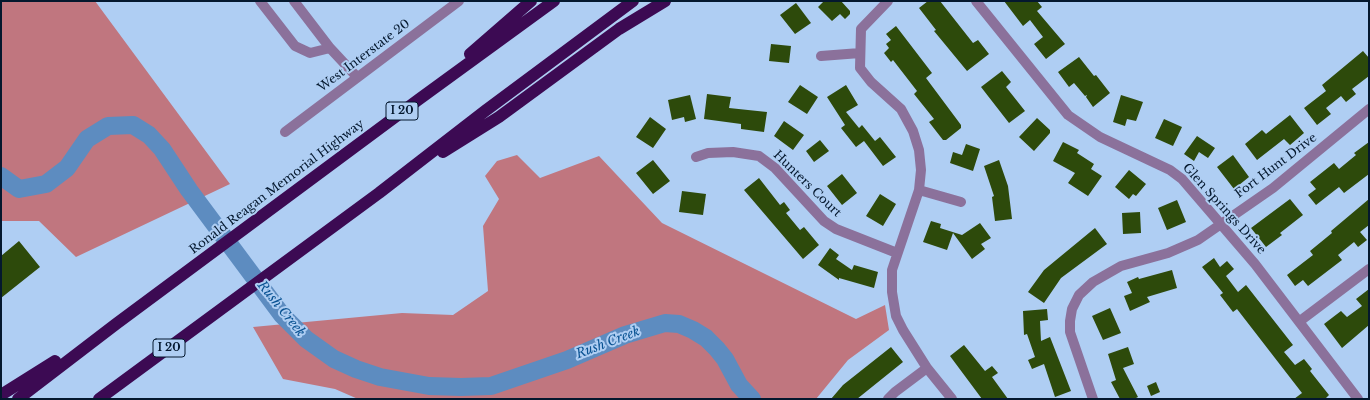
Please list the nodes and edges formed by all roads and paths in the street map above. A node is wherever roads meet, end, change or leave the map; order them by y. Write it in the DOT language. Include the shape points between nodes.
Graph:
graph roads {
  1 [pos="260,1"];
  2 [pos="294,1"];
  3 [pos="459,1"];
  4 [pos="531,1"];
  5 [pos="554,1"];
  6 [pos="633,1"];
  7 [pos="665,1"];
  8 [pos="888,1"];
  9 [pos="976,1"];
  10 [pos="330,48"];
  11 [pos="860,53"];
  12 [pos="821,56"];
  13 [pos="357,77"];
  14 [pos="418,100"];
  15 [pos="1369,109"];
  16 [pos="285,132"];
  17 [pos="696,157"];
  18 [pos="919,190"];
  19 [pos="379,193"];
  20 [pos="961,202"];
  21 [pos="1219,224"];
  22 [pos="897,253"];
  23 [pos="1369,269"];
  24 [pos="1300,321"];
  25 [pos="116,324"];
  26 [pos="184,337"];
  27 [pos="927,368"];
  28 [pos="1,395"];
  29 [pos="18,399"];
  30 [pos="99,399"];
  31 [pos="112,399"];
  32 [pos="888,399"];
  33 [pos="952,399"];
  34 [pos="1093,399"];
  35 [pos="1358,399"];
  1 -- 10 [label="street" via="295,46 310,54"];
  2 -- 10 [label="street"];
  3 -- 13 [label="street, West Interstate 20"];
  4 -- 14 [label="highway"];
  5 -- 14 [label="highway, Ronald Reagan Memorial Highway / I 20"];
  6 -- 19 [label="highway, I 20"];
  7 -- 19 [label="highway" via="619,29 499,116"];
  8 -- 11 [label="street" via="861,29"];
  9 -- 21 [label="street, Glen Springs Drive" via="1068,114 1100,137 1170,170 1182,179"];
  10 -- 13 [label="street"];
  11 -- 12 [label="street"];
  11 -- 18 [label="street" via="860,68 871,82 901,109 913,131 919,150"];
  13 -- 16 [label="street, West Interstate 20"];
  14 -- 25 [label="highway, Ronald Reagan Memorial Highway / I 20"];
  15 -- 21 [label="street, Fort Hunt Drive" via="1273,188"];
  17 -- 22 [label="street, Hunters Court" via="708,153 733,152 759,156 775,168 824,220 836,229"];
  18 -- 20 [label="street"];
  18 -- 22 [label="street"];
  19 -- 26 [label="highway, I 20"];
  21 -- 24 [label="street, Glen Springs Drive"];
  21 -- 34 [label="street, Fort Hunt Drive" via="1198,240 1168,253 1122,266 1093,282 1079,295 1072,309 1070,332"];
  22 -- 27 [label="street" via="892,270 896,316"];
  23 -- 24 [label="street"];
  24 -- 35 [label="street, Glen Springs Drive"];
  25 -- 28 [label="highway"];
  25 -- 29 [label="highway, Ronald Reagan Memorial Highway / I 20"];
  26 -- 30 [label="highway, I 20"];
  26 -- 31 [label="highway"];
  27 -- 32 [label="street"];
  27 -- 33 [label="street"];
}
